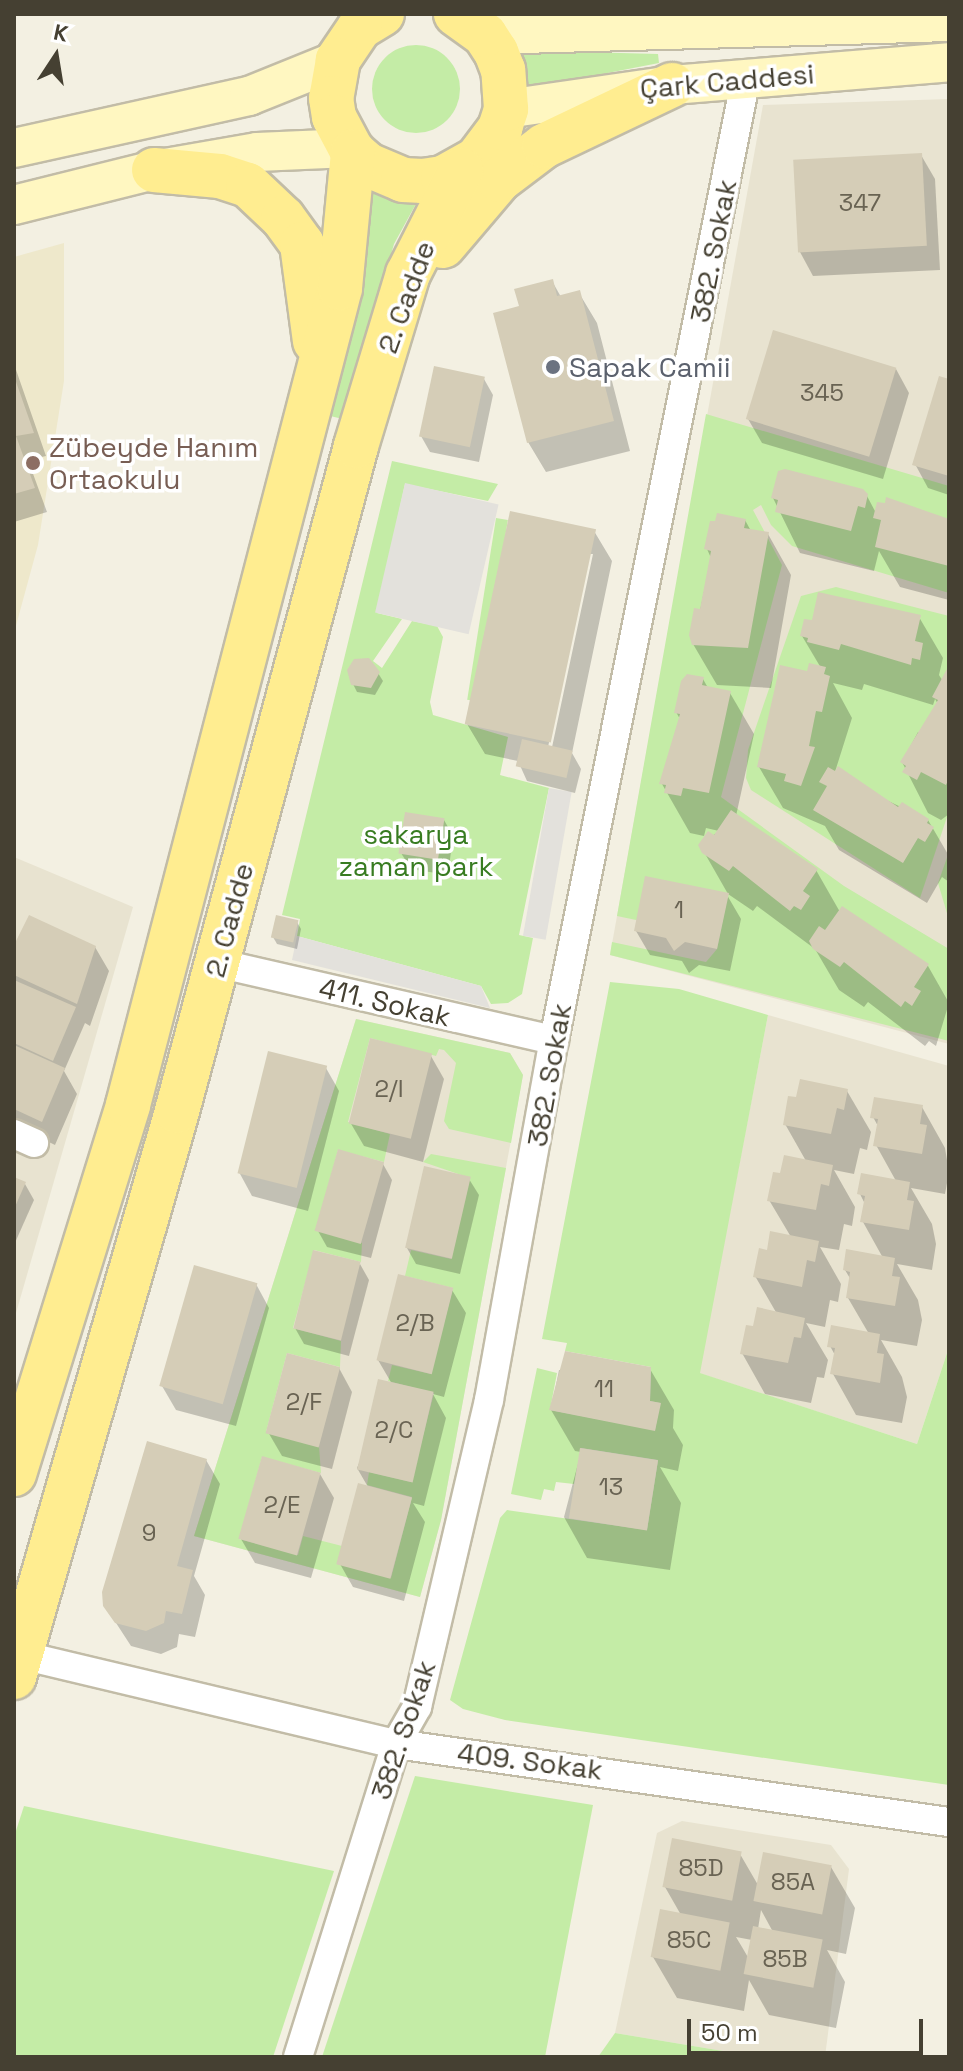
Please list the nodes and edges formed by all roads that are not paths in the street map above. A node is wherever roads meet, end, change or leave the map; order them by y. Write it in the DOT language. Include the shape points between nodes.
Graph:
graph roads {
  1 [pos="470,21"];
  2 [pos="949,22"];
  3 [pos="361,29"];
  4 [pos="949,62"];
  5 [pos="746,78"];
  6 [pos="672,85"];
  7 [pos="506,109"];
  8 [pos="14,148"];
  9 [pos="351,150"];
  10 [pos="154,170"];
  11 [pos="461,170"];
  12 [pos="14,205"];
  13 [pos="317,377"];
  14 [pos="356,446"];
  15 [pos="217,963"];
  16 [pos="554,1040"];
  17 [pos="14,1474"];
  18 [pos="18,1666"];
  19 [pos="396,1744"];
  20 [pos="949,1822"];
  21 [pos="298,2057"];
  1 -- 2 [label="main road, Çark Caddesi"];
  1 -- 7 [label="main road" via="503,70"];
  3 -- 8 [label="main road" via="249,96"];
  3 -- 9 [label="main road" via="331,98 334,117"];
  4 -- 5 [label="main road, Çark Caddesi"];
  5 -- 6 [label="main road, Çark Caddesi"];
  5 -- 16 [label="street, 382. Sokak"];
  6 -- 7 [label="main road, Çark Caddesi"];
  6 -- 14 [label="main road" via="544,146 499,180 445,240"];
  7 -- 11 [label="main road" via="490,144"];
  9 -- 10 [label="main road" via="257,152"];
  9 -- 11 [label="main road" via="368,165 403,180 443,178"];
  9 -- 13 [label="main road, 2. Cadde" via="340,288"];
  10 -- 12 [label="main road"];
  10 -- 13 [label="main road" via="220,176 248,185 283,218 302,244 310,281"];
  11 -- 14 [label="main road, 2. Cadde" via="408,274"];
  13 -- 17 [label="main road, 2. Cadde" via="128,1105"];
  14 -- 15 [label="main road, 2. Cadde"];
  15 -- 16 [label="street, 411. Sokak"];
  15 -- 18 [label="main road, 2. Cadde"];
  16 -- 19 [label="street, 382. Sokak" via="489,1400 417,1707"];
  18 -- 19 [label="street, 409. Sokak"];
  19 -- 20 [label="street, 409. Sokak"];
  19 -- 21 [label="street, 382. Sokak"];
}
